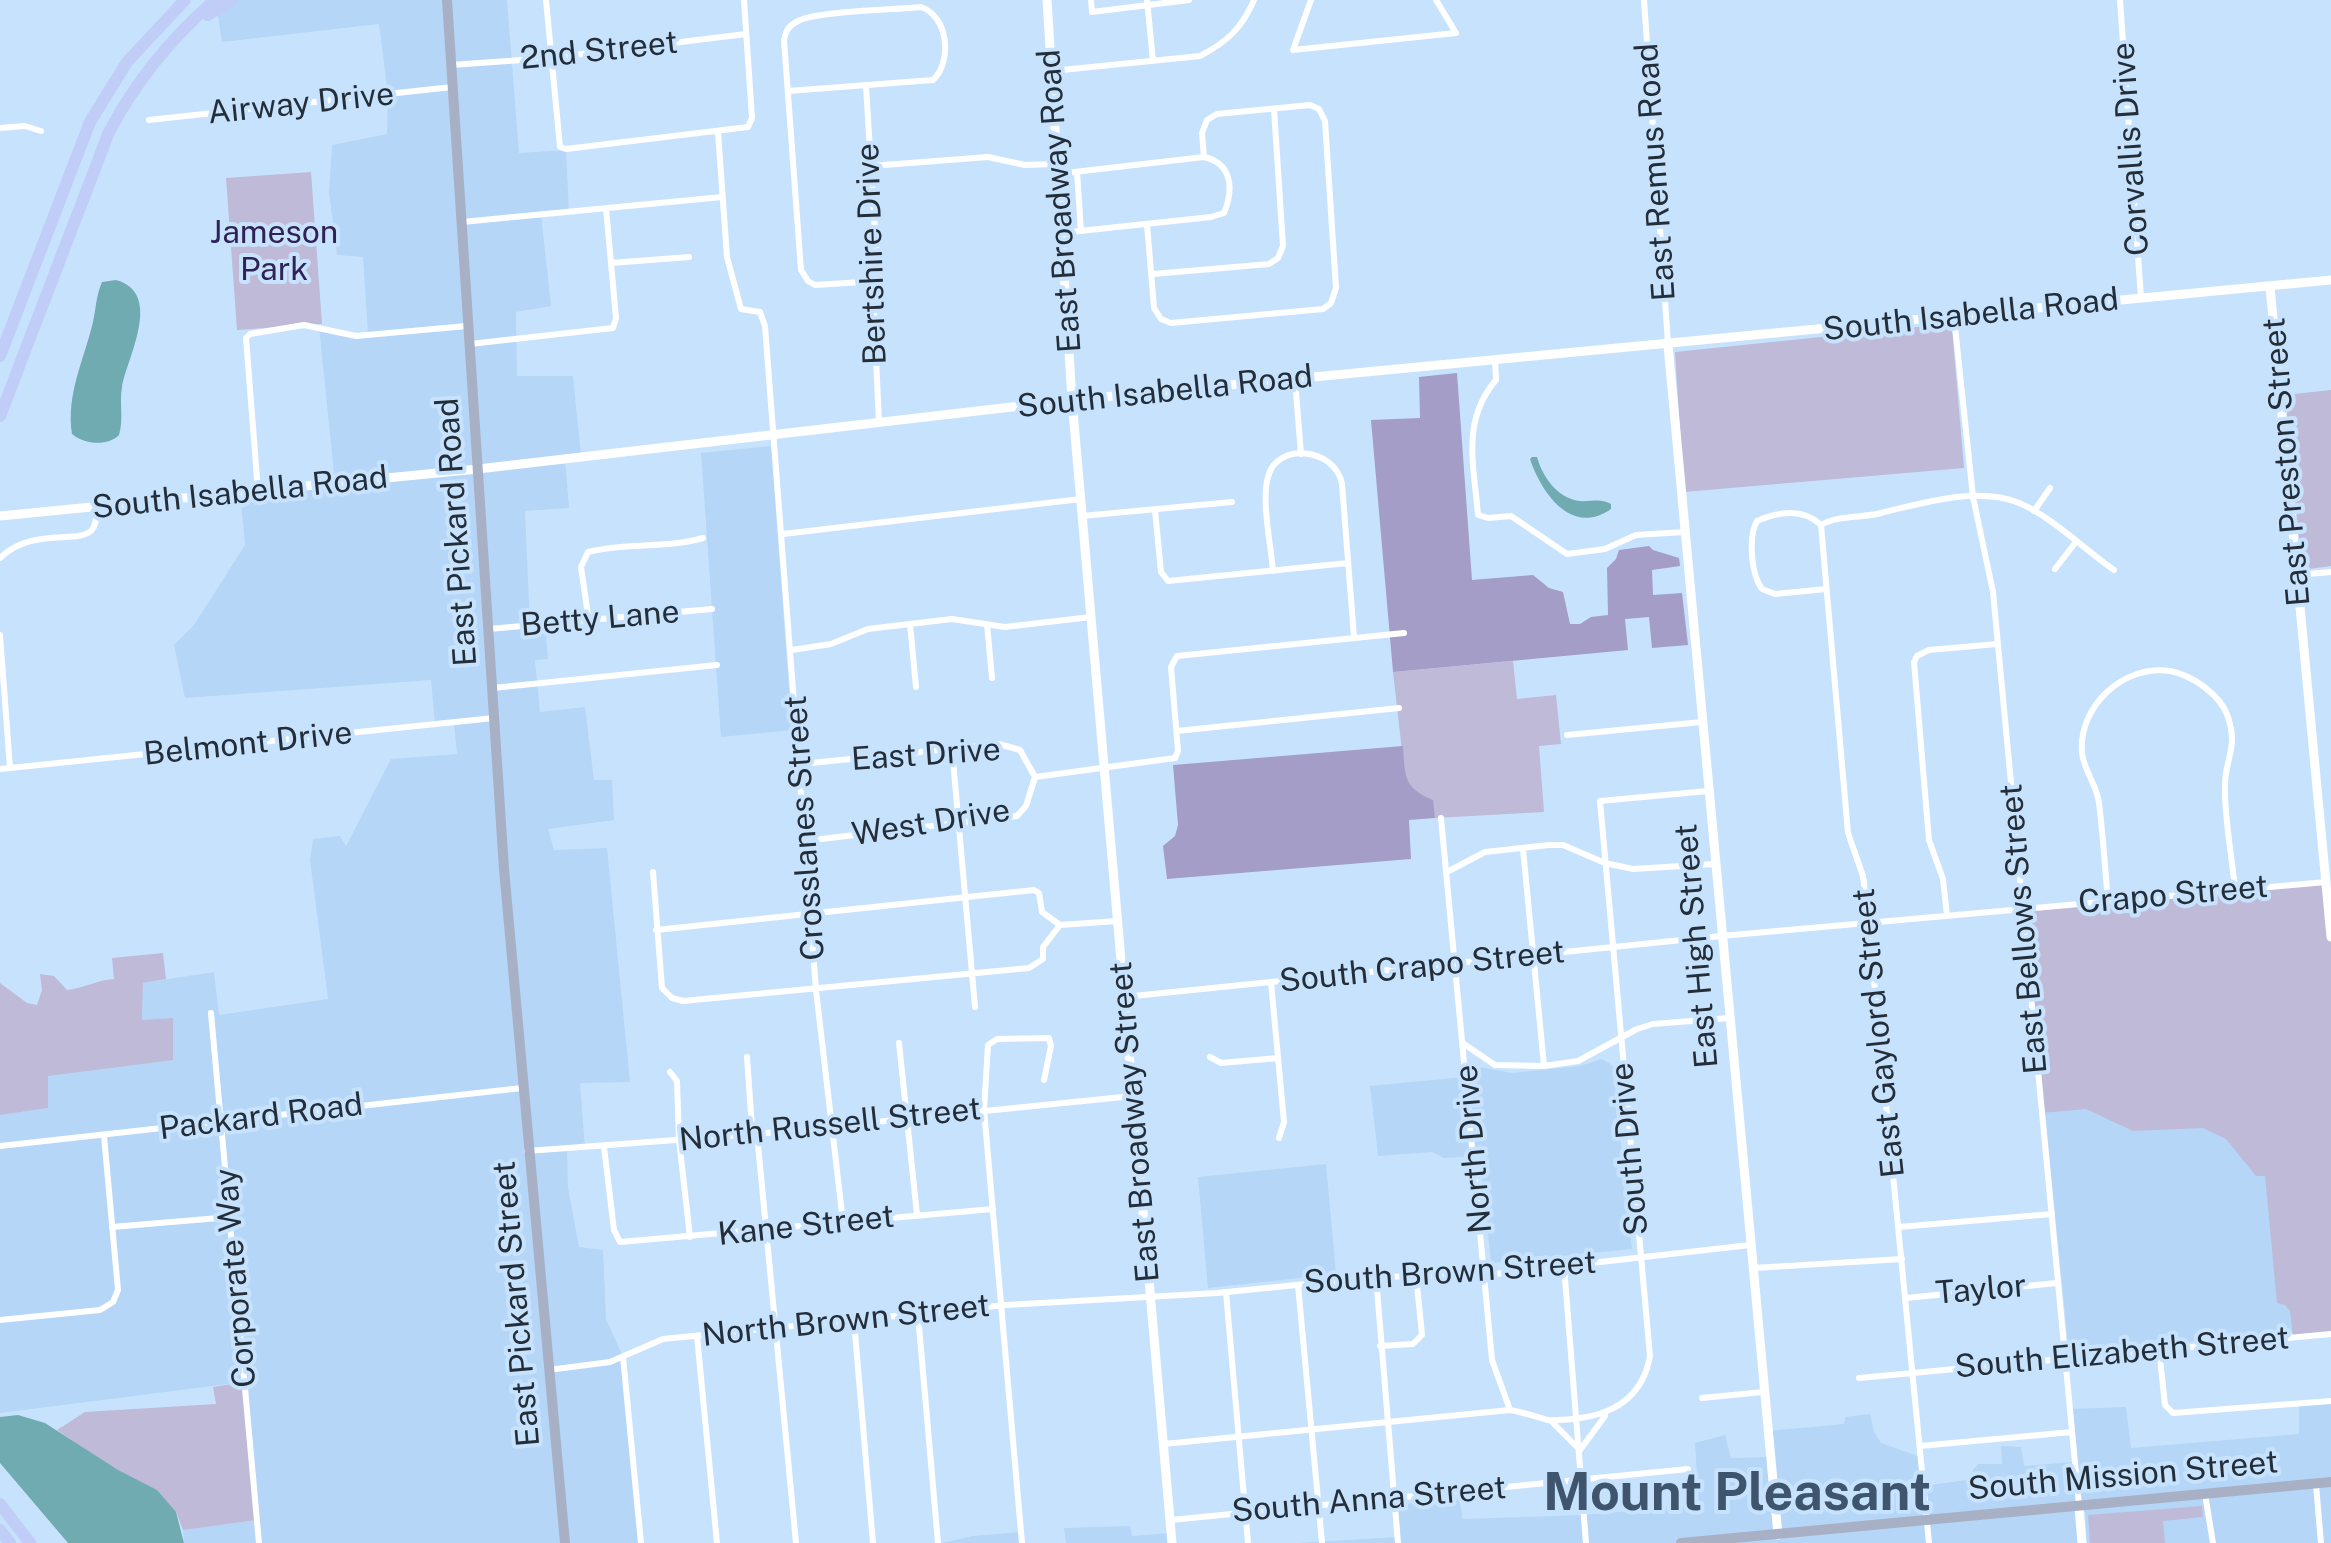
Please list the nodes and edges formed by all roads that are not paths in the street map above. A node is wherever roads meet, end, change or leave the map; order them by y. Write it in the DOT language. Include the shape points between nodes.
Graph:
graph roads {
  1 [pos="174,0"];
  2 [pos="185,0"];
  3 [pos="215,0"];
  4 [pos="232,0"];
  5 [pos="447,0"];
  6 [pos="546,0"];
  7 [pos="744,0"];
  8 [pos="1047,0"];
  9 [pos="1092,0"];
  10 [pos="1189,0"];
  11 [pos="1254,0"];
  12 [pos="1311,0"];
  13 [pos="1436,0"];
  14 [pos="1644,0"];
  15 [pos="2120,0"];
  16 [pos="1148,4"];
  17 [pos="746,34"];
  18 [pos="163,51"];
  19 [pos="550,58"];
  20 [pos="1153,62"];
  21 [pos="451,65"];
  22 [pos="1052,71"];
  23 [pos="453,86"];
  24 [pos="866,86"];
  25 [pos="108,91"];
  26 [pos="788,91"];
  27 [pos="1274,108"];
  28 [pos="149,120"];
  29 [pos="0,128"];
  30 [pos="41,130"];
  31 [pos="718,132"];
  32 [pos="1204,158"];
  33 [pos="871,166"];
  34 [pos="1057,169"];
  35 [pos="1077,172"];
  36 [pos="722,197"];
  37 [pos="606,208"];
  38 [pos="462,222"];
  39 [pos="1147,224"];
  40 [pos="1081,230"];
  41 [pos="1061,232"];
  42 [pos="689,257"];
  43 [pos="611,264"];
  44 [pos="1153,274"];
  45 [pos="2331,280"];
  46 [pos="878,281"];
  47 [pos="2270,287"];
  48 [pos="2141,299"];
  49 [pos="1954,317"];
  50 [pos="468,326"];
  51 [pos="470,344"];
  52 [pos="1668,344"];
  53 [pos="0,356"];
  54 [pos="1495,360"];
  55 [pos="1295,380"];
  56 [pos="1072,400"];
  57 [pos="0,416"];
  58 [pos="879,422"];
  59 [pos="774,432"];
  60 [pos="1301,454"];
  61 [pos="478,469"];
  62 [pos="2050,488"];
  63 [pos="258,491"];
  64 [pos="1973,498"];
  65 [pos="1081,499"];
  66 [pos="1232,502"];
  67 [pos="97,508"];
  68 [pos="1155,510"];
  69 [pos="2034,511"];
  70 [pos="0,516"];
  71 [pos="1082,516"];
  72 [pos="1821,525"];
  73 [pos="1684,532"];
  74 [pos="783,534"];
  75 [pos="703,538"];
  76 [pos="2076,542"];
  77 [pos="0,558"];
  78 [pos="1348,564"];
  79 [pos="2055,569"];
  80 [pos="2114,570"];
  81 [pos="1273,571"];
  82 [pos="2331,572"];
  83 [pos="2297,575"];
  84 [pos="1826,590"];
  85 [pos="712,610"];
  86 [pos="1091,617"];
  87 [pos="588,622"];
  88 [pos="910,624"];
  89 [pos="988,624"];
  90 [pos="488,629"];
  91 [pos="1404,633"];
  92 [pos="0,635"];
  93 [pos="1354,637"];
  94 [pos="1997,644"];
  95 [pos="792,650"];
  96 [pos="717,665"];
  97 [pos="992,678"];
  98 [pos="916,686"];
  99 [pos="493,688"];
  100 [pos="1098,701"];
  101 [pos="1399,708"];
  102 [pos="495,718"];
  103 [pos="1702,722"];
  104 [pos="1176,731"];
  105 [pos="1567,735"];
  106 [pos="952,749"];
  107 [pos="801,764"];
  108 [pos="10,768"];
  109 [pos="1104,769"];
  110 [pos="0,770"];
  111 [pos="1035,777"];
  112 [pos="1708,791"];
  113 [pos="1441,818"];
  114 [pos="959,824"];
  115 [pos="804,842"];
  116 [pos="1523,849"];
  117 [pos="1605,863"];
  118 [pos="1715,864"];
  119 [pos="653,872"];
  120 [pos="1447,872"];
  121 [pos="2326,882"];
  122 [pos="2235,890"];
  123 [pos="964,898"];
  124 [pos="2108,901"];
  125 [pos="2021,909"];
  126 [pos="810,914"];
  127 [pos="1947,916"];
  128 [pos="1116,921"];
  129 [pos="1869,923"];
  130 [pos="1060,925"];
  131 [pos="656,930"];
  132 [pos="1721,936"];
  133 [pos="2331,937"];
  134 [pos="1611,948"];
  135 [pos="1533,956"];
  136 [pos="1455,963"];
  137 [pos="972,972"];
  138 [pos="1271,982"];
  139 [pos="816,990"];
  140 [pos="1124,997"];
  141 [pos="975,1007"];
  142 [pos="212,1013"];
  143 [pos="1729,1018"];
  144 [pos="1620,1038"];
  145 [pos="899,1042"];
  146 [pos="1464,1044"];
  147 [pos="747,1057"];
  148 [pos="1210,1057"];
  149 [pos="1278,1058"];
  150 [pos="519,1060"];
  151 [pos="1544,1066"];
  152 [pos="670,1072"];
  153 [pos="1044,1080"];
  154 [pos="522,1088"];
  155 [pos="1132,1096"];
  156 [pos="984,1110"];
  157 [pos="906,1118"];
  158 [pos="222,1121"];
  159 [pos="832,1126"];
  160 [pos="757,1134"];
  161 [pos="104,1136"];
  162 [pos="1279,1138"];
  163 [pos="679,1140"];
  164 [pos="0,1146"];
  165 [pos="604,1147"];
  166 [pos="527,1151"];
  167 [pos="993,1209"];
  168 [pos="2052,1214"];
  169 [pos="916,1215"];
  170 [pos="231,1218"];
  171 [pos="843,1222"];
  172 [pos="1899,1226"];
  173 [pos="112,1228"];
  174 [pos="768,1229"];
  175 [pos="690,1237"];
  176 [pos="1750,1246"];
  177 [pos="1640,1258"];
  178 [pos="1902,1259"];
  179 [pos="1564,1266"];
  180 [pos="1752,1268"];
  181 [pos="1416,1275"];
  182 [pos="1486,1275"];
  183 [pos="1376,1277"];
  184 [pos="2057,1283"];
  185 [pos="1298,1284"];
  186 [pos="1226,1292"];
  187 [pos="1150,1296"];
  188 [pos="1906,1298"];
  189 [pos="1000,1306"];
  190 [pos="918,1315"];
  191 [pos="0,1320"];
  192 [pos="854,1321"];
  193 [pos="776,1327"];
  194 [pos="2331,1334"];
  195 [pos="697,1336"];
  196 [pos="1380,1346"];
  197 [pos="2159,1349"];
  198 [pos="624,1357"];
  199 [pos="2065,1359"];
  200 [pos="548,1370"];
  201 [pos="1912,1373"];
  202 [pos="1859,1378"];
  203 [pos="1763,1392"];
  204 [pos="1702,1398"];
  205 [pos="2331,1401"];
  206 [pos="1510,1410"];
  207 [pos="1606,1414"];
  208 [pos="1576,1418"];
  209 [pos="1550,1420"];
  210 [pos="1386,1422"];
  211 [pos="1312,1430"];
  212 [pos="2072,1432"];
  213 [pos="1238,1437"];
  214 [pos="1164,1444"];
  215 [pos="1920,1446"];
  216 [pos="1580,1450"];
  217 [pos="1688,1469"];
  218 [pos="1582,1479"];
  219 [pos="2331,1482"];
  220 [pos="2316,1483"];
  221 [pos="2204,1494"];
  222 [pos="1393,1497"];
  223 [pos="0,1504"];
  224 [pos="1318,1504"];
  225 [pos="2079,1507"];
  226 [pos="1245,1512"];
  227 [pos="1171,1520"];
  228 [pos="1926,1520"];
  229 [pos="0,1530"];
  230 [pos="1779,1539"];
  231 [pos="1697,1542"];
  232 [pos="10,1543"];
  233 [pos="30,1543"];
  234 [pos="259,1543"];
  235 [pos="564,1543"];
  236 [pos="642,1543"];
  237 [pos="717,1543"];
  238 [pos="796,1543"];
  239 [pos="872,1543"];
  240 [pos="938,1543"];
  241 [pos="1022,1543"];
  242 [pos="1172,1543"];
  243 [pos="1248,1543"];
  244 [pos="1322,1543"];
  245 [pos="1398,1543"];
  246 [pos="1586,1543"];
  247 [pos="1681,1543"];
  248 [pos="1929,1543"];
  249 [pos="2082,1543"];
  250 [pos="2213,1543"];
  251 [pos="2321,1543"];
  1 -- 25 [label="highway" via="138,39"];
  2 -- 25 [label="highway"];
  3 -- 18 [label="highway"];
  4 -- 18 [label="highway"];
  5 -- 21 [label="main road, East Pickard Road"];
  6 -- 19 [label="street"];
  7 -- 17 [label="street"];
  8 -- 22 [label="street, East Broadway Road"];
  9 -- 16 [label="street" via="1092,12"];
  10 -- 16 [label="street"];
  11 -- 20 [label="street" via="1222,45 1200,56"];
  12 -- 13 [label="street" via="1293,50 1456,33"];
  14 -- 52 [label="street, East Remus Road"];
  15 -- 48 [label="street, Corvallis Drive"];
  16 -- 20 [label="street"];
  17 -- 19 [label="street, 2nd Street"];
  17 -- 31 [label="street" via="751,122"];
  18 -- 57 [label="highway" via="122,107 96,160"];
  19 -- 21 [label="street, 2nd Street"];
  19 -- 31 [label="street" via="560,147 566,150"];
  20 -- 22 [label="street"];
  21 -- 23 [label="main road, East Pickard Road"];
  22 -- 34 [label="street, East Broadway Road"];
  23 -- 28 [label="street, Airway Drive"];
  23 -- 38 [label="main road, East Pickard Road"];
  24 -- 26 [label="street"];
  24 -- 26 [label="street" via="938,76 943,29 934,12 883,10 790,26 784,40"];
  24 -- 33 [label="street, Bertshire Drive"];
  25 -- 53 [label="highway" via="78,149"];
  26 -- 46 [label="street" via="801,270 815,285"];
  27 -- 32 [label="street" via="1207,120"];
  27 -- 44 [label="street" via="1283,246 1278,258"];
  27 -- 44 [label="street" via="1310,105 1325,121 1336,288 1331,303 1171,323 1154,308"];
  29 -- 30 [label="street"];
  31 -- 36 [label="street"];
  32 -- 35 [label="street"];
  32 -- 39 [label="street" via="1226,168 1224,213"];
  33 -- 34 [label="street" via="988,157"];
  33 -- 46 [label="street, Bertshire Drive"];
  34 -- 35 [label="street"];
  34 -- 41 [label="street, East Broadway Road"];
  35 -- 40 [label="street"];
  36 -- 37 [label="street"];
  36 -- 59 [label="street, Crosslanes Street" via="738,304 763,317"];
  37 -- 38 [label="street"];
  37 -- 43 [label="street"];
  38 -- 50 [label="main road, East Pickard Road"];
  39 -- 40 [label="street"];
  39 -- 44 [label="street"];
  40 -- 41 [label="street"];
  41 -- 56 [label="street, East Broadway Road"];
  42 -- 43 [label="street"];
  43 -- 51 [label="street" via="613,328"];
  45 -- 47 [label="street, South Isabella Road"];
  46 -- 58 [label="street, Bertshire Drive"];
  47 -- 48 [label="street, South Isabella Road"];
  47 -- 83 [label="street, East Preston Street"];
  48 -- 49 [label="street, South Isabella Road"];
  49 -- 52 [label="street, South Isabella Road"];
  49 -- 64 [label="street, East Bellows Street"];
  50 -- 51 [label="main road, East Pickard Road"];
  50 -- 63 [label="street" via="356,336 304,325 250,334"];
  51 -- 61 [label="main road, East Pickard Road"];
  52 -- 54 [label="street, South Isabella Road"];
  52 -- 73 [label="street, East High Street"];
  54 -- 55 [label="street, South Isabella Road"];
  54 -- 73 [label="street" via="1496,380 1482,397 1472,430 1478,515 1511,516 1566,554 1605,550 1636,535"];
  55 -- 56 [label="street, South Isabella Road"];
  55 -- 60 [label="street"];
  56 -- 58 [label="street, South Isabella Road"];
  56 -- 65 [label="street, East Broadway Road"];
  58 -- 59 [label="street, South Isabella Road"];
  59 -- 61 [label="street, South Isabella Road"];
  59 -- 74 [label="street, Crosslanes Street"];
  60 -- 78 [label="street" via="1325,457 1337,468"];
  60 -- 81 [label="street" via="1276,462 1266,481"];
  61 -- 63 [label="street, South Isabella Road"];
  61 -- 90 [label="main road, East Pickard Road"];
  62 -- 69 [label="street"];
  63 -- 67 [label="street, South Isabella Road"];
  64 -- 69 [label="street" via="2000,498"];
  64 -- 72 [label="street"];
  64 -- 94 [label="street, East Bellows Street"];
  65 -- 71 [label="street, East Broadway Road"];
  65 -- 74 [label="street"];
  66 -- 68 [label="street"];
  67 -- 70 [label="street, South Isabella Road"];
  67 -- 77 [label="street" via="86,534 32,539"];
  68 -- 71 [label="street"];
  68 -- 81 [label="street" via="1161,572 1168,581"];
  69 -- 76 [label="street"];
  71 -- 86 [label="street, East Broadway Road"];
  72 -- 84 [label="street, East Gaylord Street"];
  72 -- 84 [label="street" via="1806,514 1776,515 1756,520 1752,533 1762,589"];
  73 -- 103 [label="street, East High Street"];
  74 -- 95 [label="street, Crosslanes Street"];
  75 -- 87 [label="street" via="588,552 581,566"];
  76 -- 79 [label="street"];
  76 -- 80 [label="street"];
  78 -- 81 [label="street"];
  78 -- 93 [label="street"];
  82 -- 83 [label="street"];
  83 -- 121 [label="street, East Preston Street"];
  84 -- 129 [label="street, East Gaylord Street" via="1848,833 1864,876"];
  85 -- 87 [label="street, Betty Lane"];
  86 -- 89 [label="street"];
  86 -- 100 [label="street, East Broadway Road"];
  87 -- 90 [label="street, Betty Lane"];
  88 -- 89 [label="street"];
  88 -- 95 [label="street"];
  88 -- 98 [label="street"];
  89 -- 97 [label="street"];
  90 -- 99 [label="main road, East Pickard Road"];
  91 -- 93 [label="street"];
  92 -- 108 [label="street"];
  93 -- 104 [label="street" via="1174,659"];
  94 -- 125 [label="street, East Bellows Street"];
  94 -- 127 [label="street" via="1929,650 1914,662 1929,840"];
  95 -- 107 [label="street, Crosslanes Street"];
  96 -- 99 [label="street"];
  99 -- 102 [label="main road, East Pickard Road"];
  100 -- 109 [label="street, East Broadway Street"];
  101 -- 104 [label="street"];
  102 -- 108 [label="street, Belmont Drive"];
  102 -- 150 [label="main road, East Pickard Road"];
  103 -- 105 [label="street"];
  103 -- 112 [label="street, East High Street"];
  104 -- 109 [label="street" via="1178,755 1170,761"];
  106 -- 107 [label="street, East Drive"];
  106 -- 111 [label="street, East Drive" via="1013,746"];
  106 -- 114 [label="street"];
  107 -- 115 [label="street, Crosslanes Street"];
  108 -- 110 [label="street, Belmont Drive"];
  109 -- 111 [label="street"];
  109 -- 128 [label="street, East Broadway Street"];
  111 -- 114 [label="street, West Drive" via="1016,816"];
  112 -- 117 [label="street, South Drive" via="1600,802"];
  112 -- 118 [label="street, East High Street"];
  113 -- 120 [label="street, North Drive"];
  114 -- 115 [label="street, West Drive"];
  114 -- 123 [label="street"];
  115 -- 126 [label="street, Crosslanes Street"];
  116 -- 117 [label="street" via="1563,846"];
  116 -- 120 [label="street" via="1485,852"];
  116 -- 135 [label="street"];
  117 -- 118 [label="street" via="1633,869"];
  117 -- 134 [label="street, South Drive"];
  118 -- 132 [label="street, East High Street"];
  119 -- 131 [label="street"];
  120 -- 136 [label="street, North Drive"];
  121 -- 122 [label="street, Crapo Street"];
  121 -- 133 [label="street, East Preston Street"];
  122 -- 124 [label="street, Crapo Street"];
  122 -- 124 [label="street" via="2225,786 2233,751 2226,712 2182,675 2133,674 2094,706 2082,744 2098,796"];
  123 -- 126 [label="street"];
  123 -- 130 [label="street" via="1034,890 1042,912"];
  123 -- 137 [label="street"];
  124 -- 125 [label="street, Crapo Street"];
  125 -- 127 [label="street, Crapo Street"];
  125 -- 168 [label="street, East Bellows Street"];
  126 -- 131 [label="street"];
  126 -- 139 [label="street, Crosslanes Street"];
  127 -- 129 [label="street, Crapo Street"];
  128 -- 130 [label="street"];
  128 -- 140 [label="street, East Broadway Street"];
  129 -- 132 [label="street, Crapo Street"];
  129 -- 172 [label="street, East Gaylord Street"];
  130 -- 137 [label="street" via="1035,966"];
  131 -- 139 [label="street" via="662,988 672,998"];
  132 -- 134 [label="street, South Crapo Street"];
  132 -- 143 [label="street, East High Street"];
  134 -- 135 [label="street, South Crapo Street"];
  134 -- 144 [label="street, South Drive"];
  135 -- 136 [label="street, South Crapo Street"];
  135 -- 151 [label="street"];
  136 -- 138 [label="street, South Crapo Street"];
  136 -- 146 [label="street, North Drive"];
  137 -- 139 [label="street"];
  137 -- 141 [label="street"];
  138 -- 140 [label="street, South Crapo Street"];
  138 -- 149 [label="street"];
  139 -- 159 [label="street, Crosslanes Street"];
  140 -- 155 [label="street, East Broadway Street"];
  142 -- 158 [label="street, Corporate Way"];
  143 -- 144 [label="street" via="1653,1024"];
  143 -- 176 [label="street, East High Street"];
  144 -- 151 [label="street" via="1578,1061"];
  144 -- 177 [label="street, South Drive"];
  145 -- 157 [label="street"];
  146 -- 151 [label="street" via="1495,1065"];
  146 -- 182 [label="street, North Drive"];
  147 -- 160 [label="street"];
  148 -- 149 [label="street" via="1222,1063"];
  149 -- 162 [label="street" via="1284,1122"];
  150 -- 154 [label="main road, East Pickard Street"];
  152 -- 163 [label="street" via="677,1081"];
  153 -- 156 [label="street" via="1049,1038 996,1038 986,1055"];
  154 -- 158 [label="street, Packard Road"];
  154 -- 166 [label="main road, East Pickard Street"];
  155 -- 156 [label="street, North Russell Street"];
  155 -- 187 [label="street, East Broadway Street"];
  156 -- 157 [label="street, North Russell Street"];
  156 -- 167 [label="street"];
  157 -- 159 [label="street, North Russell Street"];
  157 -- 169 [label="street"];
  158 -- 161 [label="street, Packard Road"];
  158 -- 170 [label="street, Corporate Way"];
  159 -- 160 [label="street, North Russell Street"];
  159 -- 171 [label="street, Crosslanes Street"];
  160 -- 163 [label="street, North Russell Street"];
  160 -- 174 [label="street"];
  161 -- 164 [label="street, Packard Road"];
  161 -- 173 [label="street"];
  163 -- 165 [label="street, North Russell Street"];
  163 -- 175 [label="street"];
  165 -- 166 [label="street, North Russell Street"];
  165 -- 175 [label="street, Kane Street" via="620,1242"];
  166 -- 200 [label="main road, East Pickard Street"];
  167 -- 169 [label="street, Kane Street"];
  167 -- 189 [label="street"];
  168 -- 172 [label="street"];
  168 -- 184 [label="street, East Bellows Street"];
  169 -- 171 [label="street, Kane Street"];
  170 -- 173 [label="street"];
  170 -- 234 [label="street, Corporate Way"];
  171 -- 174 [label="street, Kane Street"];
  172 -- 178 [label="street, East Gaylord Street"];
  173 -- 191 [label="street" via="118,1290 113,1302 100,1310"];
  174 -- 175 [label="street, Kane Street"];
  174 -- 193 [label="street"];
  176 -- 177 [label="street, South Brown Street"];
  176 -- 180 [label="street, East High Street"];
  177 -- 179 [label="street, South Brown Street"];
  177 -- 207 [label="street, South Drive" via="1648,1367 1636,1391"];
  178 -- 180 [label="street"];
  178 -- 188 [label="street, East Gaylord Street"];
  179 -- 182 [label="street, South Brown Street"];
  179 -- 208 [label="street"];
  180 -- 203 [label="street, East High Street"];
  181 -- 182 [label="street, South Brown Street"];
  181 -- 183 [label="street, South Brown Street"];
  181 -- 196 [label="street" via="1422,1335 1413,1344"];
  182 -- 206 [label="street, North Drive" via="1492,1360"];
  183 -- 185 [label="street, South Brown Street"];
  183 -- 196 [label="street"];
  184 -- 188 [label="street, Taylor"];
  184 -- 199 [label="street, East Bellows Street"];
  185 -- 186 [label="street, South Brown Street"];
  185 -- 211 [label="street"];
  186 -- 187 [label="street, South Brown Street"];
  186 -- 213 [label="street"];
  187 -- 189 [label="street, North Brown Street"];
  187 -- 214 [label="street, East Broadway Street"];
  188 -- 201 [label="street, East Gaylord Street"];
  189 -- 190 [label="street, North Brown Street"];
  189 -- 241 [label="street"];
  190 -- 192 [label="street, North Brown Street"];
  190 -- 240 [label="street"];
  192 -- 193 [label="street, North Brown Street"];
  192 -- 239 [label="street"];
  193 -- 195 [label="street, North Brown Street"];
  193 -- 238 [label="street"];
  194 -- 197 [label="street, South Elizabeth Street"];
  195 -- 198 [label="street, North Brown Street" via="652,1341"];
  195 -- 237 [label="street"];
  196 -- 210 [label="street"];
  197 -- 199 [label="street, South Elizabeth Street"];
  197 -- 205 [label="street" via="2165,1405 2173,1413"];
  198 -- 200 [label="street, North Brown Street"];
  198 -- 236 [label="street"];
  199 -- 201 [label="street, South Elizabeth Street"];
  199 -- 212 [label="street, East Bellows Street"];
  200 -- 235 [label="main road, East Pickard Street"];
  201 -- 202 [label="street, South Elizabeth Street"];
  201 -- 215 [label="street, East Gaylord Street"];
  203 -- 204 [label="street"];
  203 -- 230 [label="street, East High Street"];
  206 -- 209 [label="street"];
  206 -- 210 [label="street"];
  207 -- 208 [label="street"];
  207 -- 216 [label="street, South Drive"];
  208 -- 209 [label="street"];
  208 -- 216 [label="street"];
  209 -- 216 [label="street"];
  210 -- 211 [label="street"];
  210 -- 222 [label="street"];
  211 -- 213 [label="street"];
  211 -- 224 [label="street"];
  212 -- 215 [label="street"];
  212 -- 225 [label="street, East Bellows Street"];
  213 -- 214 [label="street"];
  213 -- 226 [label="street"];
  214 -- 227 [label="street, East Broadway Street"];
  215 -- 228 [label="street, East Gaylord Street"];
  216 -- 218 [label="street"];
  217 -- 218 [label="street, South Anna Street"];
  218 -- 222 [label="street, South Anna Street"];
  218 -- 246 [label="street"];
  219 -- 220 [label="main road, South Mission Street"];
  220 -- 221 [label="main road, South Mission Street"];
  220 -- 251 [label="street"];
  221 -- 225 [label="main road, South Mission Street"];
  221 -- 250 [label="street"];
  222 -- 224 [label="street, South Anna Street"];
  222 -- 245 [label="street"];
  223 -- 233 [label="highway"];
  224 -- 226 [label="street, South Anna Street"];
  224 -- 244 [label="street"];
  225 -- 228 [label="main road, South Mission Street"];
  225 -- 249 [label="street, East Bellows Street"];
  226 -- 227 [label="street, South Anna Street"];
  226 -- 243 [label="street"];
  227 -- 242 [label="street, East Broadway Street"];
  228 -- 230 [label="main road, South Mission Street"];
  228 -- 248 [label="street, East Gaylord Street"];
  229 -- 232 [label="highway"];
  230 -- 231 [label="main road, South Mission Street"];
  231 -- 247 [label="main road, South Mission Street"];
}
